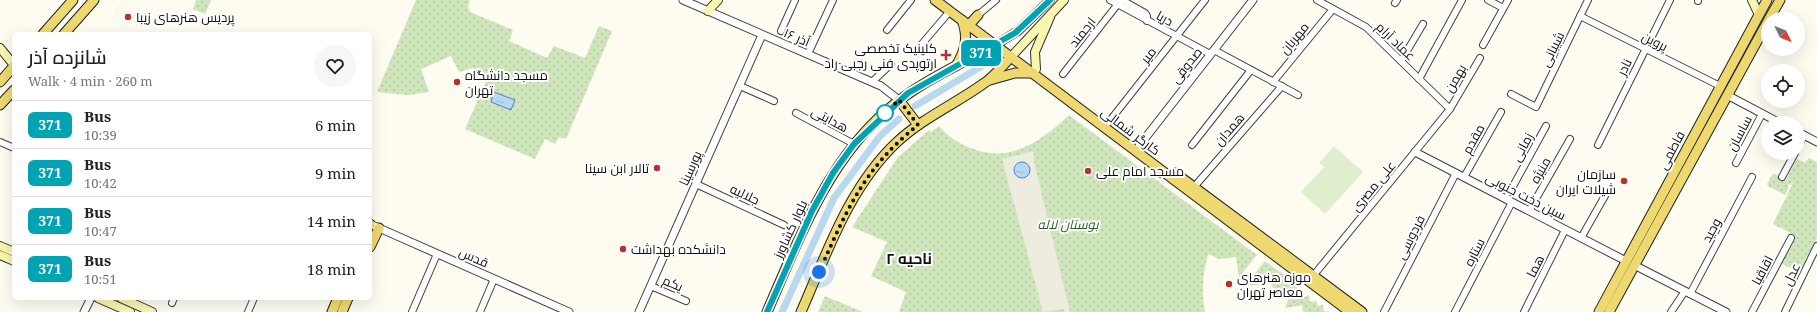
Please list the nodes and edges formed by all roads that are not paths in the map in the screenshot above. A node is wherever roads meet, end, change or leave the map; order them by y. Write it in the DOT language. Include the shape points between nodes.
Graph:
graph roads {
  1 [pos="73,0"];
  2 [pos="94,0"];
  3 [pos="683,0"];
  4 [pos="718,0"];
  5 [pos="795,0"];
  6 [pos="833,0"];
  7 [pos="911,0"];
  8 [pos="935,0"];
  9 [pos="996,0"];
  10 [pos="1050,0"];
  11 [pos="1064,0"];
  12 [pos="1110,0"];
  13 [pos="1205,0"];
  14 [pos="1253,0"];
  15 [pos="1317,0"];
  16 [pos="1462,0"];
  17 [pos="1488,0"];
  18 [pos="1508,0"];
  19 [pos="1588,0"];
  20 [pos="1670,0"];
  21 [pos="1752,0"];
  22 [pos="1766,0"];
  23 [pos="1120,1"];
  24 [pos="1776,1"];
  25 [pos="1503,8"];
  26 [pos="1333,9"];
  27 [pos="708,11"];
  28 [pos="950,11"];
  29 [pos="1772,12"];
  30 [pos="1051,13"];
  31 [pos="978,15"];
  32 [pos="1759,15"];
  33 [pos="1580,16"];
  34 [pos="966,23"];
  35 [pos="1423,24"];
  36 [pos="887,30"];
  37 [pos="781,31"];
  38 [pos="44,32"];
  39 [pos="66,32"];
  40 [pos="762,34"];
  41 [pos="1761,34"];
  42 [pos="1176,36"];
  43 [pos="921,45"];
  44 [pos="995,45"];
  45 [pos="1483,45"];
  46 [pos="0,48"];
  47 [pos="1646,49"];
  48 [pos="1212,52"];
  49 [pos="808,54"];
  50 [pos="1012,55"];
  51 [pos="1480,58"];
  52 [pos="1401,61"];
  53 [pos="12,63"];
  54 [pos="891,64"];
  55 [pos="12,67"];
  56 [pos="956,67"];
  57 [pos="1250,70"];
  58 [pos="1035,71"];
  59 [pos="1063,74"];
  60 [pos="1419,79"];
  61 [pos="987,81"];
  62 [pos="0,82"];
  63 [pos="872,82"];
  64 [pos="1273,82"];
  65 [pos="740,86"];
  66 [pos="1282,86"];
  67 [pos="1719,88"];
  68 [pos="12,92"];
  69 [pos="1511,94"];
  70 [pos="1298,95"];
  71 [pos="1727,96"];
  72 [pos="899,100"];
  73 [pos="774,101"];
  74 [pos="0,105"];
  75 [pos="1450,109"];
  76 [pos="1501,112"];
  77 [pos="796,113"];
  78 [pos="1762,114"];
  79 [pos="1766,116"];
  80 [pos="918,125"];
  81 [pos="1106,125"];
  82 [pos="1546,126"];
  83 [pos="1805,136"];
  84 [pos="1570,139"];
  85 [pos="0,142"];
  86 [pos="1817,142"];
  87 [pos="854,144"];
  88 [pos="1192,145"];
  89 [pos="1598,145"];
  90 [pos="12,147"];
  91 [pos="1137,148"];
  92 [pos="1415,152"];
  93 [pos="1791,160"];
  94 [pos="1736,163"];
  95 [pos="1456,173"];
  96 [pos="1464,177"];
  97 [pos="1752,177"];
  98 [pos="1782,178"];
  99 [pos="696,184"];
  100 [pos="1192,189"];
  101 [pos="1606,194"];
  102 [pos="1509,201"];
  103 [pos="1529,211"];
  104 [pos="372,225"];
  105 [pos="784,225"];
  106 [pos="1566,230"];
  107 [pos="1581,238"];
  108 [pos="1791,238"];
  109 [pos="0,246"];
  110 [pos="1817,246"];
  111 [pos="12,251"];
  112 [pos="437,254"];
  113 [pos="0,255"];
  114 [pos="12,260"];
  115 [pos="1630,263"];
  116 [pos="494,279"];
  117 [pos="1311,279"];
  118 [pos="651,286"];
  119 [pos="1687,292"];
  120 [pos="89,300"];
  121 [pos="103,300"];
  122 [pos="125,300"];
  123 [pos="253,300"];
  124 [pos="337,300"];
  125 [pos="347,300"];
  126 [pos="686,301"];
  127 [pos="556,309"];
  128 [pos="84,312"];
  129 [pos="130,312"];
  130 [pos="152,312"];
  131 [pos="248,312"];
  132 [pos="332,312"];
  133 [pos="342,312"];
  134 [pos="412,312"];
  135 [pos="480,312"];
  136 [pos="569,312"];
  137 [pos="639,312"];
  138 [pos="767,312"];
  139 [pos="801,312"];
  140 [pos="1350,312"];
  141 [pos="1362,312"];
  142 [pos="1384,312"];
  143 [pos="1455,312"];
  144 [pos="1524,312"];
  145 [pos="1599,312"];
  146 [pos="1609,312"];
  147 [pos="1671,312"];
  148 [pos="1726,312"];
  149 [pos="1752,312"];
  150 [pos="1785,312"];
  1 -- 38 [label="main road"];
  2 -- 39 [label="main road"];
  3 -- 27 [label="street, ۱۶ آذر"];
  4 -- 27 [label="main road"];
  5 -- 37 [label="street"];
  6 -- 49 [label="street"];
  7 -- 36 [label="street"];
  8 -- 28 [label="main road, کارگر شمالی"];
  9 -- 31 [label="street"];
  10 -- 44 [label="main road, بلوار کشاورز" via="1018,31"];
  11 -- 30 [label="main road"];
  12 -- 23 [label="street, دریا"];
  13 -- 42 [label="street, میر"];
  14 -- 48 [label="street, صدوقی"];
  15 -- 26 [label="street, عماد آرام"];
  16 -- 60 [label="street"];
  17 -- 25 [label="street"];
  18 -- 25 [label="street"];
  19 -- 33 [label="street, شیبانی"];
  20 -- 47 [label="street, نادر"];
  21 -- 32 [label="main road"];
  22 -- 32 [label="main road, فاطمی"];
  23 -- 42 [label="street, دریا" via="1147,21"];
  23 -- 59 [label="street, ارجمند"];
  24 -- 29 [label="main road, فاطمی"];
  25 -- 45 [label="street"];
  26 -- 52 [label="street, عماد آرام" via="1366,27"];
  26 -- 64 [label="street, مهربان"];
  27 -- 40 [label="street, ۱۶ آذر"];
  28 -- 34 [label="main road, کارگر شمالی"];
  28 -- 43 [label="street"];
  30 -- 50 [label="main road"];
  30 -- 58 [label="main road" via="1035,52"];
  31 -- 34 [label="main road"];
  32 -- 67 [label="main road, فاطمی"];
  33 -- 47 [label="street, پروین"];
  33 -- 69 [label="street, شیبانی" via="1536,107"];
  34 -- 44 [label="main road, کارگر شمالی"];
  34 -- 56 [label="main road" via="966,40"];
  35 -- 52 [label="street"];
  40 -- 49 [label="street, ۱۶ آذر"];
  40 -- 65 [label="street, پورسینا"];
  41 -- 71 [label="main road, فاطمی"];
  42 -- 48 [label="street, دریا"];
  42 -- 81 [label="street, میر"];
  44 -- 50 [label="main road, کارگر شمالی"];
  44 -- 56 [label="main road, بلوار کشاورز"];
  46 -- 53 [label="main road"];
  47 -- 67 [label="street, پروین"];
  47 -- 89 [label="street, نادر"];
  48 -- 57 [label="street, دریا"];
  48 -- 91 [label="street, صدوقی"];
  49 -- 63 [label="street, ۱۶ آذر"];
  50 -- 58 [label="main road, کارگر شمالی"];
  50 -- 61 [label="main road"];
  51 -- 75 [label="street, بهمن"];
  52 -- 60 [label="street, عماد آرام"];
  54 -- 63 [label="street"];
  55 -- 62 [label="main road"];
  56 -- 72 [label="main road, بلوار کشاورز"];
  57 -- 64 [label="street, دریا"];
  57 -- 88 [label="street"];
  58 -- 61 [label="main road" via="1014,73"];
  58 -- 81 [label="main road, کارگر شمالی"];
  60 -- 75 [label="street, عماد آرام"];
  61 -- 80 [label="main road"];
  63 -- 72 [label="street, ۱۶ آذر" via="882,86"];
  64 -- 66 [label="street, دریا"];
  65 -- 73 [label="street"];
  65 -- 99 [label="street, پورسینا"];
  66 -- 70 [label="street, دریا"];
  66 -- 100 [label="street, همدان"];
  67 -- 71 [label="main road"];
  67 -- 115 [label="main road, فاطمی"];
  68 -- 74 [label="main road"];
  71 -- 78 [label="street"];
  71 -- 115 [label="main road, فاطمی"];
  72 -- 80 [label="main road"];
  72 -- 87 [label="main road, بلوار کشاورز"];
  75 -- 92 [label="street, علی مصری"];
  76 -- 96 [label="street, مقدم"];
  77 -- 87 [label="street, هدایتی"];
  78 -- 79 [label="street"];
  78 -- 94 [label="street, ساسان"];
  80 -- 139 [label="main road" via="892,148 857,191"];
  81 -- 91 [label="main road, کارگر شمالی"];
  82 -- 102 [label="street, زمانی"];
  83 -- 86 [label="street"];
  84 -- 103 [label="street, منیژه"];
  85 -- 90 [label="street"];
  87 -- 138 [label="main road, بلوار کشاورز" via="833,173 812,211"];
  91 -- 100 [label="main road, کارگر شمالی"];
  92 -- 95 [label="street, سین دخت جنوبی"];
  92 -- 117 [label="street, علی مصری"];
  93 -- 98 [label="street"];
  95 -- 96 [label="street, سین دخت جنوبی"];
  95 -- 142 [label="street, فردوسی"];
  96 -- 102 [label="street, سین دخت جنوبی"];
  97 -- 119 [label="street, وحید"];
  99 -- 105 [label="street, جلالیه"];
  99 -- 118 [label="street, پورسینا"];
  100 -- 117 [label="main road"];
  101 -- 107 [label="street"];
  102 -- 103 [label="street, سین دخت جنوبی"];
  102 -- 143 [label="street, ستاره"];
  103 -- 106 [label="street, سین دخت جنوبی"];
  104 -- 112 [label="street, قدس"];
  106 -- 107 [label="street, سین دخت جنوبی"];
  106 -- 144 [label="street, هما"];
  107 -- 115 [label="street, سین دخت جنوبی"];
  108 -- 149 [label="street, اقاقیا"];
  109 -- 111 [label="main road"];
  110 -- 150 [label="street, عدل"];
  112 -- 116 [label="street, قدس"];
  112 -- 134 [label="street"];
  113 -- 114 [label="main road"];
  115 -- 119 [label="street, سین دخت جنوبی"];
  115 -- 145 [label="main road, فاطمی"];
  115 -- 146 [label="main road, فاطمی"];
  116 -- 127 [label="street, قدس"];
  116 -- 135 [label="street"];
  117 -- 140 [label="main road"];
  117 -- 141 [label="main road"];
  118 -- 126 [label="street, یکم"];
  118 -- 137 [label="street, پورسینا"];
  119 -- 147 [label="street, وحید"];
  119 -- 148 [label="street, سین دخت جنوبی"];
  120 -- 128 [label="street"];
  121 -- 129 [label="main road"];
  122 -- 130 [label="main road"];
  123 -- 131 [label="street"];
  124 -- 132 [label="main road"];
  125 -- 133 [label="main road"];
  127 -- 136 [label="street, قدس"];
}
